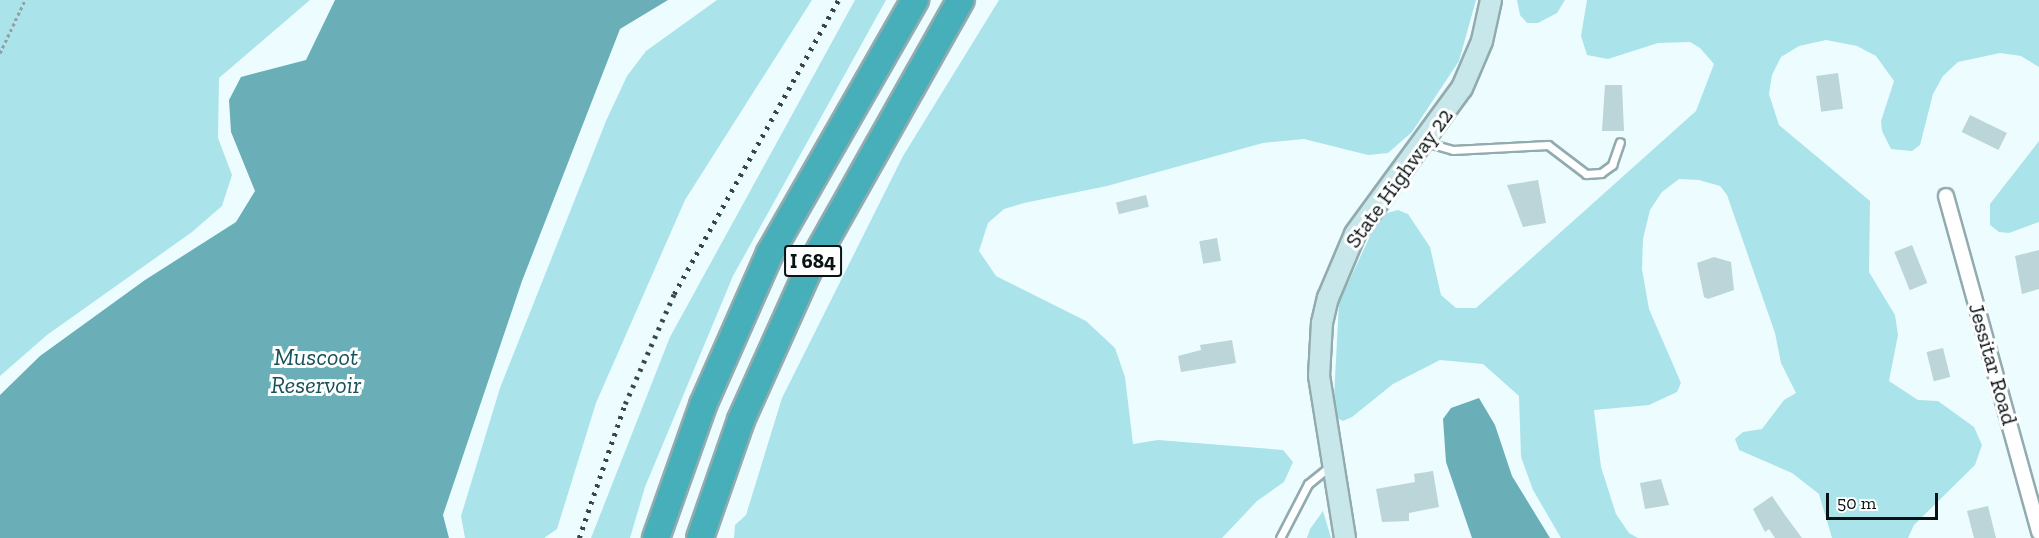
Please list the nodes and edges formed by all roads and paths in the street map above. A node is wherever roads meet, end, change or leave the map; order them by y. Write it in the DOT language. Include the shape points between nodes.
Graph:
graph roads {
  1 [pos="25,0"];
  2 [pos="915,0"];
  3 [pos="961,0"];
  4 [pos="1491,0"];
  5 [pos="0,53"];
  6 [pos="1425,142"];
  7 [pos="1620,142"];
  8 [pos="1946,196"];
  9 [pos="1332,465"];
  10 [pos="2039,532"];
  11 [pos="656,538"];
  12 [pos="700,538"];
  13 [pos="1280,538"];
  14 [pos="1345,538"];
  1 -- 5 [label="path"];
  2 -- 11 [label="highway, I 684" via="770,252 703,405"];
  3 -- 12 [label="highway, I 684" via="803,282 741,420"];
  4 -- 6 [label="main road, State Highway 22" via="1474,65 1448,112"];
  6 -- 7 [label="lane" via="1454,150 1548,144 1586,174 1601,173 1612,165"];
  6 -- 9 [label="main road, State Highway 22" via="1356,234 1328,298 1322,322 1319,376"];
  8 -- 10 [label="street, Jessitar Road"];
  9 -- 13 [label="lane" via="1308,484"];
  9 -- 14 [label="main road, State Highway 22"];
}
